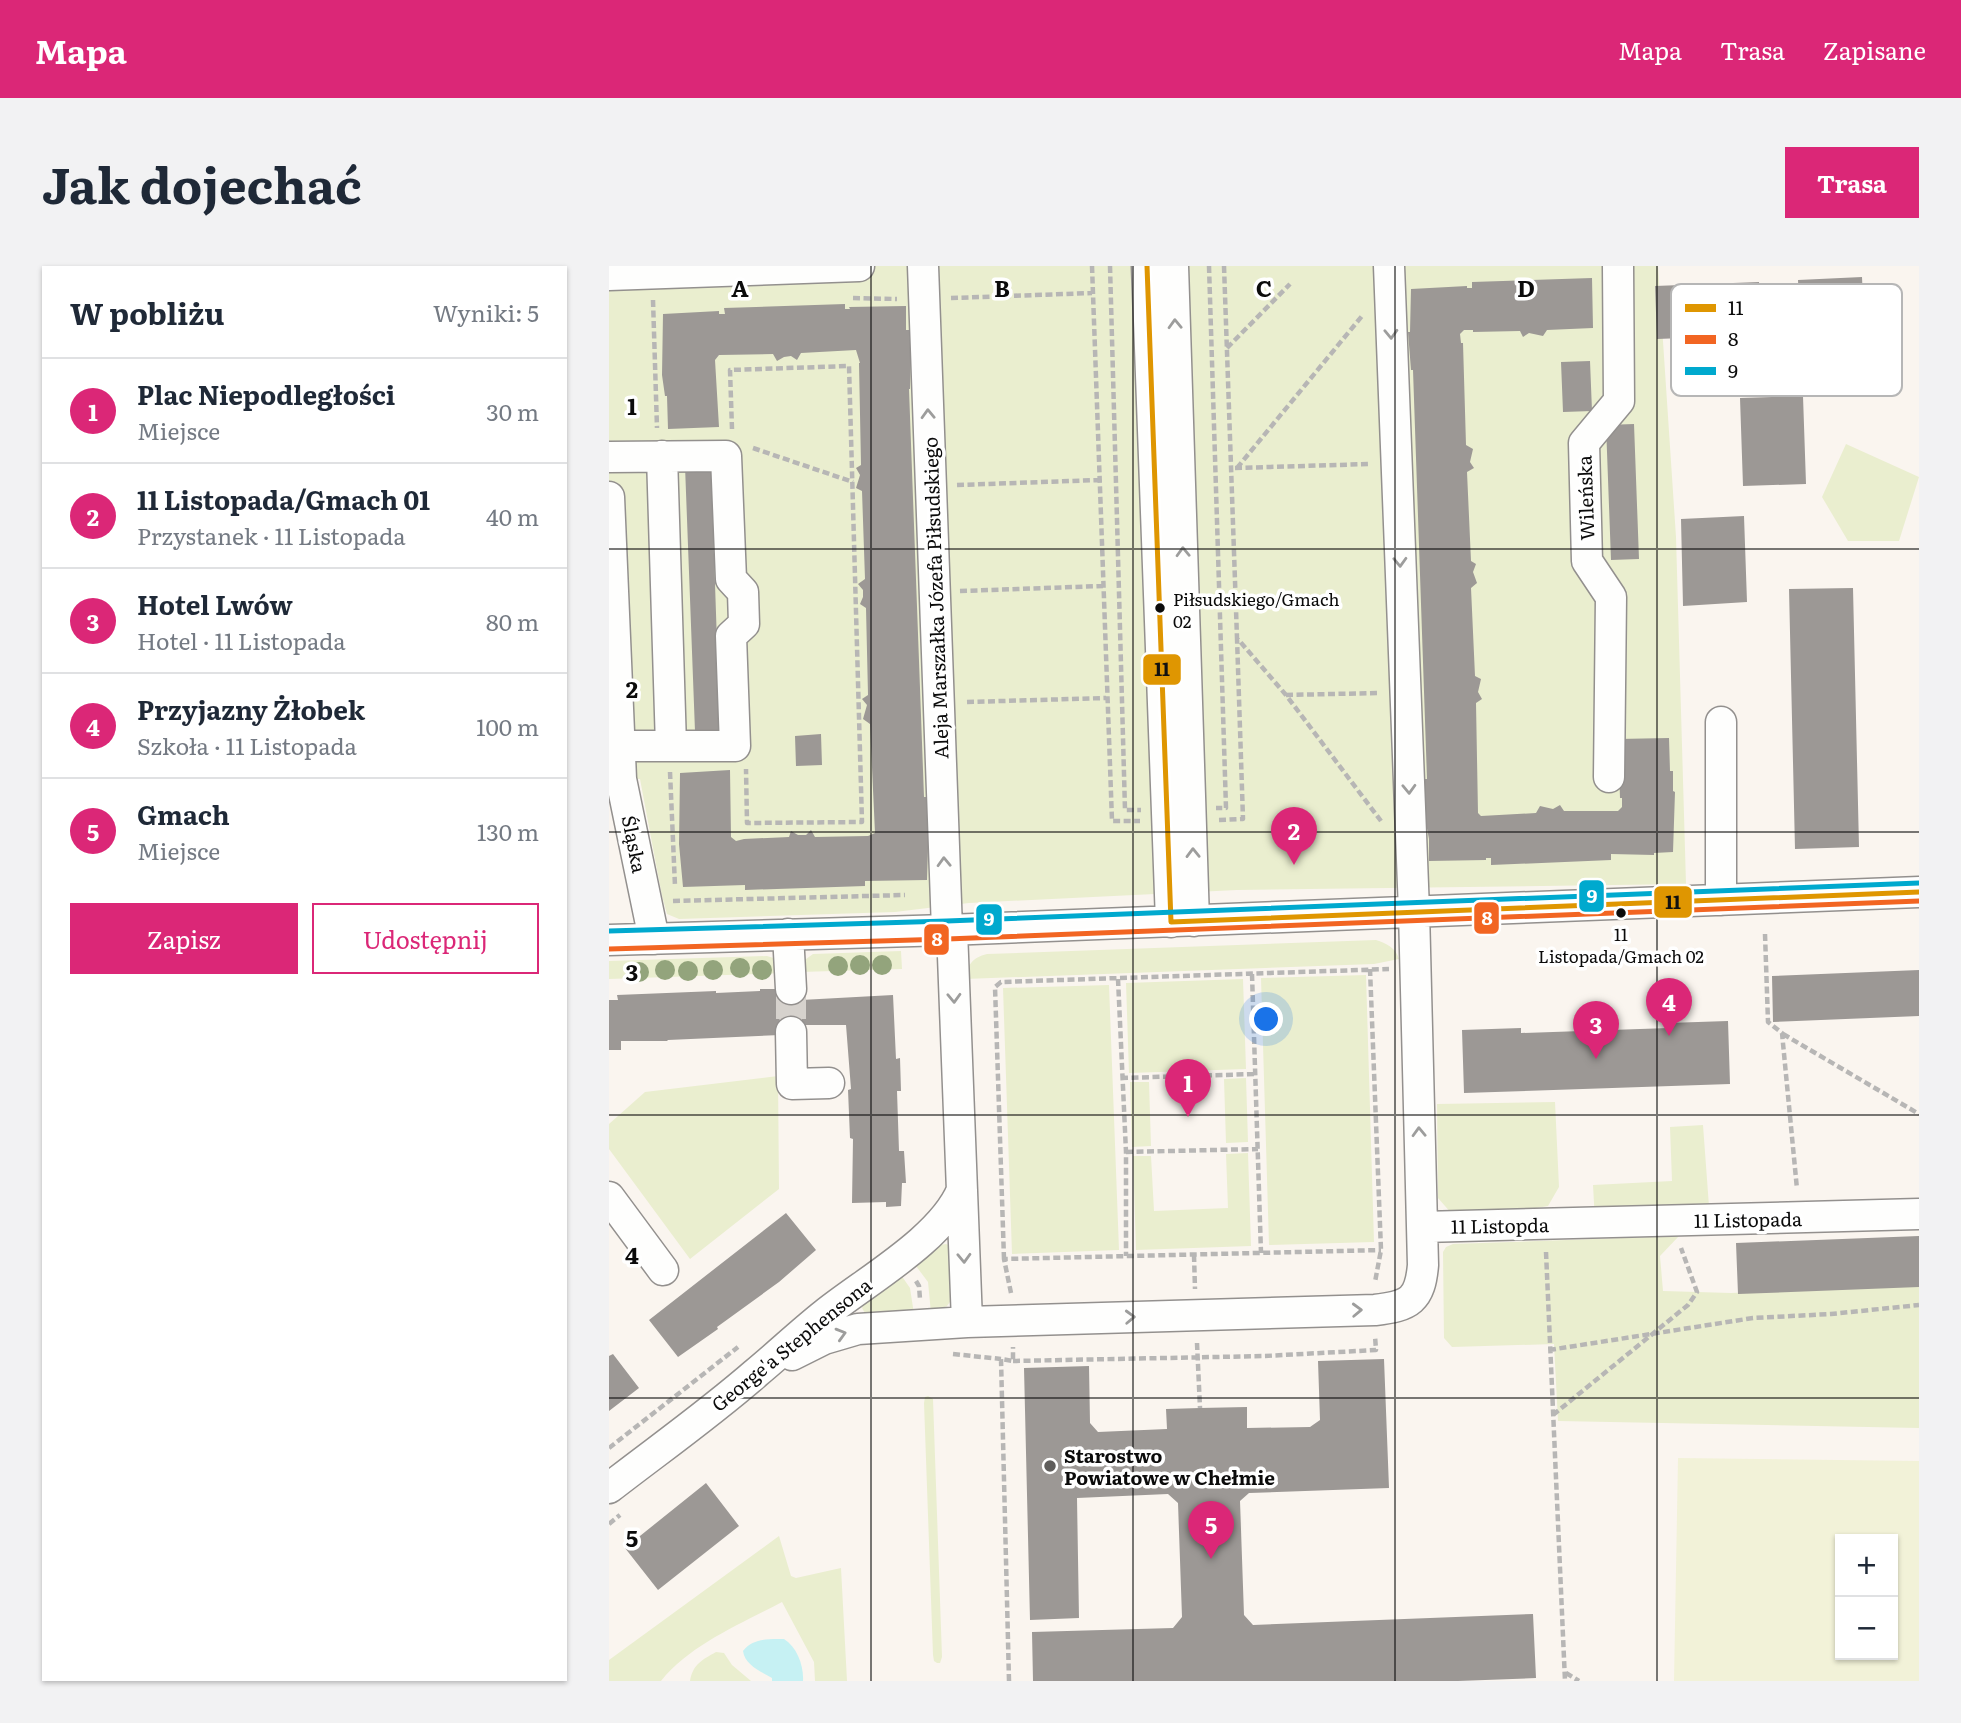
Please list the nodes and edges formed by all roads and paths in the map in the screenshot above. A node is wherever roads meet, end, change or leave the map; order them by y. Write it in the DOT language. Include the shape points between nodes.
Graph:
graph roads {
  1 [pos="859,266"];
  2 [pos="923,266"];
  3 [pos="1110,266"];
  4 [pos="1147,266"];
  5 [pos="1173,266"];
  6 [pos="1209,266"];
  7 [pos="1224,266"];
  8 [pos="1618,266"];
  9 [pos="1389,274"];
  10 [pos="609,275"];
  11 [pos="666,277"];
  12 [pos="1290,284"];
  13 [pos="1092,293"];
  14 [pos="845,298"];
  15 [pos="924,299"];
  16 [pos="1227,348"];
  17 [pos="732,441"];
  18 [pos="659,443"];
  19 [pos="744,445"];
  20 [pos="609,457"];
  21 [pos="1397,464"];
  22 [pos="1234,468"];
  23 [pos="1099,480"];
  24 [pos="853,482"];
  25 [pos="931,486"];
  26 [pos="609,497"];
  27 [pos="610,560"];
  28 [pos="1103,586"];
  29 [pos="935,592"];
  30 [pos="1405,692"];
  31 [pos="1286,695"];
  32 [pos="1106,698"];
  33 [pos="939,703"];
  34 [pos="1721,722"];
  35 [pos="620,746"];
  36 [pos="671,755"];
  37 [pos="746,762"];
  38 [pos="1609,777"];
  39 [pos="1226,808"];
  40 [pos="1125,810"];
  41 [pos="1412,861"];
  42 [pos="675,887"];
  43 [pos="1919,892"];
  44 [pos="905,895"];
  45 [pos="1721,900"];
  46 [pos="646,902"];
  47 [pos="1414,912"];
  48 [pos="1182,921"];
  49 [pos="949,930"];
  50 [pos="788,934"];
  51 [pos="1765,934"];
  52 [pos="654,939"];
  53 [pos="609,940"];
  54 [pos="1252,974"];
  55 [pos="1118,979"];
  56 [pos="790,989"];
  57 [pos="791,1032"];
  58 [pos="1782,1033"];
  59 [pos="1256,1074"];
  60 [pos="1121,1078"];
  61 [pos="829,1083"];
  62 [pos="1919,1114"];
  63 [pos="1258,1149"];
  64 [pos="1126,1152"];
  65 [pos="962,1190"];
  66 [pos="609,1197"];
  67 [pos="1919,1214"];
  68 [pos="1799,1218"];
  69 [pos="1578,1223"];
  70 [pos="1423,1227"];
  71 [pos="1680,1240"];
  72 [pos="1261,1253"];
  73 [pos="901,1256"];
  74 [pos="1126,1256"];
  75 [pos="1005,1259"];
  76 [pos="1546,1259"];
  77 [pos="663,1270"];
  78 [pos="1919,1305"];
  79 [pos="1012,1321"];
  80 [pos="967,1322"];
  81 [pos="921,1324"];
  82 [pos="1657,1332"];
  83 [pos="739,1346"];
  84 [pos="1549,1349"];
  85 [pos="945,1355"];
  86 [pos="1001,1359"];
  87 [pos="757,1373"];
  88 [pos="1199,1378"];
  89 [pos="1200,1408"];
  90 [pos="1553,1415"];
  91 [pos="609,1448"];
  92 [pos="619,1498"];
  93 [pos="609,1524"];
  94 [pos="1566,1673"];
  95 [pos="1009,1681"];
  96 [pos="1565,1681"];
  97 [pos="1579,1681"];
  1 -- 11 [label="street"];
  2 -- 15 [label="street, Aleja Marszałka Józefa Piłsudskiego"];
  3 -- 40 [label="path"];
  4 -- 48 [label="street"];
  48 -- 5 [label="street, one-way"];
  6 -- 39 [label="path"];
  7 -- 16 [label="path"];
  8 -- 38 [label="street, Wileńska" via="1619,401 1584,443 1587,561 1611,597"];
  9 -- 21 [label="street, one-way"];
  9 -- 22 [label="path"];
  10 -- 11 [label="street"];
  11 -- 18 [label="path"];
  12 -- 16 [label="path"];
  13 -- 15 [label="path"];
  14 -- 15 [label="path"];
  25 -- 15 [label="street, Aleja Marszałka Józefa Piłsudskiego, one-way"];
  16 -- 22 [label="path"];
  17 -- 24 [label="path" via="730,370 849,366"];
  18 -- 20 [label="street"];
  18 -- 36 [label="street"];
  18 -- 36 [label="street" via="726,456 731,579 743,592 744,624 731,636 735,746"];
  19 -- 24 [label="path"];
  21 -- 22 [label="path"];
  21 -- 30 [label="street, one-way"];
  22 -- 31 [label="path" via="1237,638"];
  23 -- 25 [label="path"];
  24 -- 37 [label="path" via="862,822 747,823"];
  25 -- 29 [label="street, Aleja Marszałka Józefa Piłsudskiego"];
  26 -- 27 [label="street, Śląska"];
  27 -- 35 [label="street, Śląska"];
  28 -- 29 [label="path"];
  29 -- 33 [label="street, Aleja Marszałka Józefa Piłsudskiego"];
  30 -- 31 [label="path"];
  30 -- 41 [label="street, one-way"];
  31 -- 41 [label="path"];
  32 -- 33 [label="path"];
  49 -- 33 [label="street, Aleja Marszałka Józefa Piłsudskiego, one-way"];
  34 -- 45 [label="street"];
  35 -- 36 [label="street"];
  35 -- 46 [label="street, Śląska" via="621,779"];
  36 -- 42 [label="path"];
  41 -- 47 [label="street"];
  43 -- 45 [label="street"];
  44 -- 46 [label="path"];
  45 -- 47 [label="street"];
  46 -- 52 [label="street, Śląska"];
  47 -- 48 [label="street"];
  70 -- 47 [label="street, one-way"];
  48 -- 49 [label="street"];
  49 -- 50 [label="street"];
  49 -- 65 [label="street, Aleja Marszałka Józefa Piłsudskiego, one-way"];
  50 -- 52 [label="street"];
  50 -- 56 [label="street"];
  51 -- 58 [label="path" via="1768,1022"];
  52 -- 53 [label="street"];
  54 -- 55 [label="path"];
  54 -- 59 [label="path"];
  54 -- 72 [label="path" via="1370,969 1381,1250"];
  55 -- 60 [label="path"];
  55 -- 75 [label="path" via="1001,982 995,988"];
  57 -- 61 [label="street" via="792,1084"];
  58 -- 62 [label="path"];
  58 -- 68 [label="path"];
  59 -- 60 [label="path"];
  59 -- 63 [label="path"];
  60 -- 64 [label="path"];
  63 -- 64 [label="path"];
  63 -- 72 [label="path"];
  64 -- 74 [label="path"];
  65 -- 73 [label="street, George'a Stephensona" via="948,1215"];
  65 -- 80 [label="street, Aleja Marszałka Józefa Piłsudskiego, one-way"];
  66 -- 77 [label="street"];
  67 -- 68 [label="street, 11 Listopada"];
  68 -- 69 [label="street, 11 Listopada"];
  69 -- 70 [label="street, 11 Listopda"];
  79 -- 70 [label="street, one-way" via="1394,1308 1411,1301 1421,1286"];
  71 -- 82 [label="path" via="1697,1292 1688,1306"];
  72 -- 74 [label="path"];
  73 -- 81 [label="path" via="919,1286"];
  73 -- 87 [label="street, George'a Stephensona" via="789,1342"];
  74 -- 75 [label="path"];
  75 -- 79 [label="path"];
  76 -- 84 [label="path"];
  78 -- 82 [label="path" via="1753,1318"];
  79 -- 80 [label="street"];
  79 -- 86 [label="path" via="1013,1361"];
  80 -- 81 [label="street"];
  87 -- 81 [label="street, one-way" via="824,1339 858,1329"];
  82 -- 84 [label="path"];
  82 -- 90 [label="path"];
  83 -- 91 [label="path"];
  84 -- 90 [label="path"];
  85 -- 86 [label="path"];
  86 -- 95 [label="path"];
  87 -- 92 [label="street, George'a Stephensona"];
  88 -- 89 [label="path"];
  90 -- 94 [label="path"];
  92 -- 93 [label="path"];
  94 -- 96 [label="path"];
  94 -- 97 [label="path"];
}
